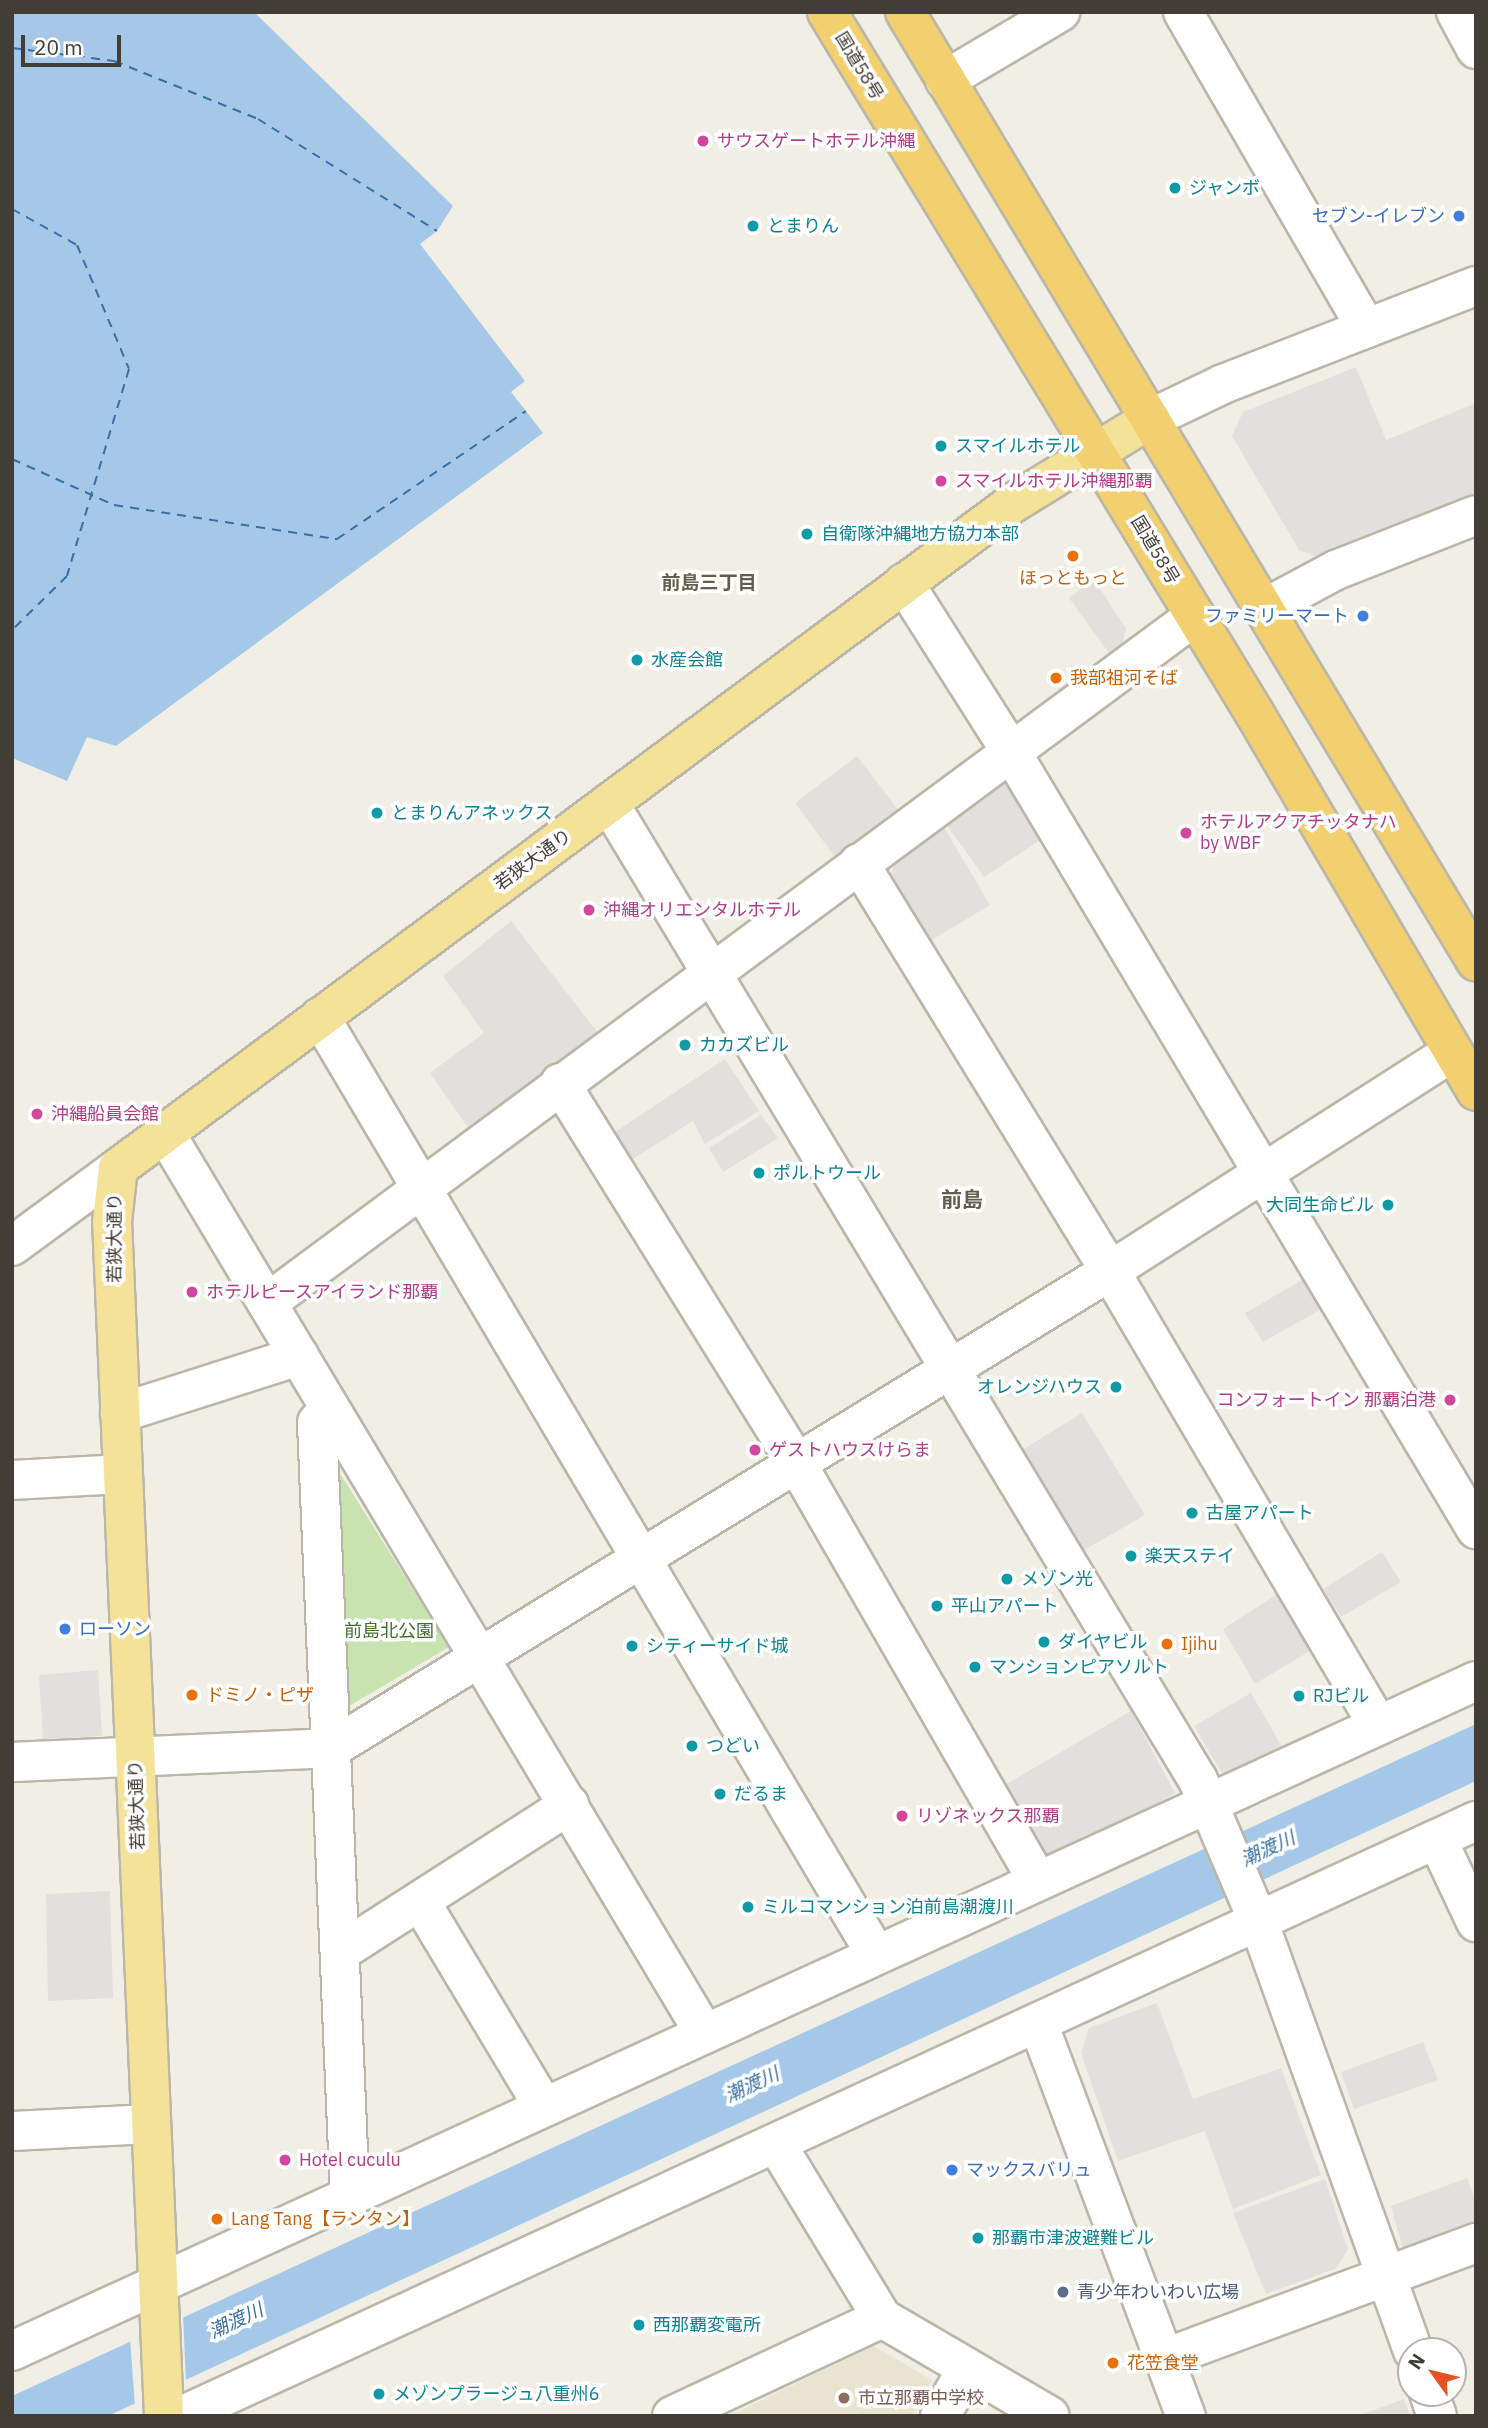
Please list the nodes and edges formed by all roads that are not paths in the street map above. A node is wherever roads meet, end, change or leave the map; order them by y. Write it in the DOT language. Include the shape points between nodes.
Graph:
graph roads {
  1 [pos="827,12"];
  2 [pos="905,12"];
  3 [pos="1060,12"];
  4 [pos="1183,12"];
  5 [pos="1456,12"];
  6 [pos="1476,49"];
  7 [pos="945,80"];
  8 [pos="1476,286"];
  9 [pos="1366,328"];
  10 [pos="1150,419"];
  11 [pos="1093,451"];
  12 [pos="1476,515"];
  13 [pos="904,583"];
  14 [pos="1265,608"];
  15 [pos="1195,616"];
  16 [pos="1010,750"];
  17 [pos="609,803"];
  18 [pos="859,863"];
  19 [pos="1476,961"];
  20 [pos="713,973"];
  21 [pos="320,1017"];
  22 [pos="1452,1052"];
  23 [pos="560,1083"];
  24 [pos="1476,1091"];
  25 [pos="164,1131"];
  26 [pos="118,1168"];
  27 [pos="1262,1173"];
  28 [pos="422,1189"];
  29 [pos="12,1246"];
  30 [pos="1110,1271"];
  31 [pos="267,1303"];
  32 [pos="299,1356"];
  33 [pos="949,1367"];
  34 [pos="330,1408"];
  35 [pos="120,1413"];
  36 [pos="797,1464"];
  37 [pos="122,1474"];
  38 [pos="12,1480"];
  39 [pos="1476,1529"];
  40 [pos="639,1560"];
  41 [pos="481,1657"];
  42 [pos="1476,1681"];
  43 [pos="1378,1725"];
  44 [pos="332,1748"];
  45 [pos="135,1756"];
  46 [pos="12,1762"];
  47 [pos="569,1805"];
  48 [pos="1211,1806"];
  49 [pos="1476,1821"];
  50 [pos="1437,1839"];
  51 [pos="1037,1879"];
  52 [pos="419,1901"];
  53 [pos="1476,1922"];
  54 [pos="1259,1923"];
  55 [pos="343,1950"];
  56 [pos="875,1953"];
  57 [pos="1038,2023"];
  58 [pos="703,2031"];
  59 [pos="543,2106"];
  60 [pos="150,2124"];
  61 [pos="12,2131"];
  62 [pos="777,2146"];
  63 [pos="351,2196"];
  64 [pos="1476,2243"];
  65 [pos="1386,2276"];
  66 [pos="157,2300"];
  67 [pos="882,2318"];
  68 [pos="1408,2337"];
  69 [pos="12,2351"];
  70 [pos="1165,2358"];
  71 [pos="967,2369"];
  72 [pos="169,2409"];
  73 [pos="672,2416"];
  74 [pos="940,2416"];
  75 [pos="1050,2416"];
  76 [pos="1186,2416"];
  1 -- 11 [label="highway, 国道58号"];
  2 -- 7 [label="highway"];
  3 -- 7 [label="street"];
  4 -- 9 [label="street"];
  5 -- 6 [label="street"];
  7 -- 10 [label="highway"];
  8 -- 9 [label="street"];
  9 -- 10 [label="street" via="1223,384"];
  10 -- 11 [label="main road, 若狭大通り"];
  10 -- 14 [label="highway"];
  11 -- 13 [label="main road, 若狭大通り"];
  11 -- 15 [label="highway, 国道58号"];
  12 -- 14 [label="street" via="1336,570"];
  13 -- 16 [label="street"];
  13 -- 17 [label="main road, 若狭大通り"];
  14 -- 19 [label="highway"];
  15 -- 16 [label="street"];
  15 -- 22 [label="highway, 国道58号"];
  16 -- 18 [label="street"];
  16 -- 27 [label="street"];
  17 -- 20 [label="street"];
  17 -- 21 [label="main road, 若狭大通り"];
  18 -- 20 [label="street"];
  18 -- 30 [label="street"];
  20 -- 23 [label="street"];
  20 -- 33 [label="street"];
  21 -- 25 [label="main road, 若狭大通り"];
  21 -- 28 [label="street"];
  22 -- 24 [label="highway, 国道58号"];
  22 -- 27 [label="street"];
  23 -- 28 [label="street"];
  23 -- 36 [label="street"];
  25 -- 26 [label="main road, 若狭大通り"];
  25 -- 31 [label="street"];
  26 -- 29 [label="street"];
  26 -- 35 [label="main road, 若狭大通り" via="112,1196"];
  27 -- 30 [label="street"];
  27 -- 39 [label="street"];
  28 -- 31 [label="street"];
  28 -- 40 [label="street"];
  30 -- 33 [label="street"];
  30 -- 43 [label="street"];
  31 -- 32 [label="street"];
  32 -- 34 [label="street"];
  32 -- 35 [label="street"];
  33 -- 36 [label="street"];
  33 -- 48 [label="street"];
  34 -- 41 [label="street"];
  34 -- 44 [label="street" via="317,1423"];
  35 -- 37 [label="main road, 若狭大通り"];
  36 -- 40 [label="street"];
  36 -- 51 [label="street"];
  37 -- 38 [label="street"];
  37 -- 45 [label="main road, 若狭大通り"];
  40 -- 41 [label="street"];
  40 -- 56 [label="street"];
  41 -- 44 [label="street"];
  41 -- 47 [label="street"];
  42 -- 43 [label="street"];
  43 -- 48 [label="street"];
  44 -- 45 [label="street"];
  44 -- 55 [label="street"];
  45 -- 46 [label="street"];
  45 -- 60 [label="main road, 若狭大通り"];
  47 -- 52 [label="street"];
  47 -- 58 [label="street"];
  48 -- 51 [label="street"];
  48 -- 54 [label="street"];
  49 -- 50 [label="street"];
  50 -- 53 [label="street"];
  50 -- 54 [label="street"];
  51 -- 56 [label="street"];
  52 -- 55 [label="street"];
  52 -- 59 [label="street"];
  54 -- 57 [label="street"];
  54 -- 65 [label="street"];
  55 -- 63 [label="street"];
  56 -- 58 [label="street"];
  57 -- 62 [label="street"];
  57 -- 70 [label="street"];
  58 -- 59 [label="street"];
  59 -- 63 [label="street"];
  60 -- 61 [label="street"];
  60 -- 66 [label="main road, 若狭大通り"];
  62 -- 67 [label="street"];
  62 -- 72 [label="street"];
  63 -- 66 [label="street"];
  64 -- 65 [label="street"];
  65 -- 68 [label="street"];
  65 -- 70 [label="street"];
  66 -- 69 [label="street"];
  66 -- 72 [label="main road, 若狭大通り"];
  67 -- 71 [label="street"];
  67 -- 73 [label="street"];
  70 -- 76 [label="street"];
  71 -- 74 [label="street"];
  71 -- 75 [label="street"];
}
